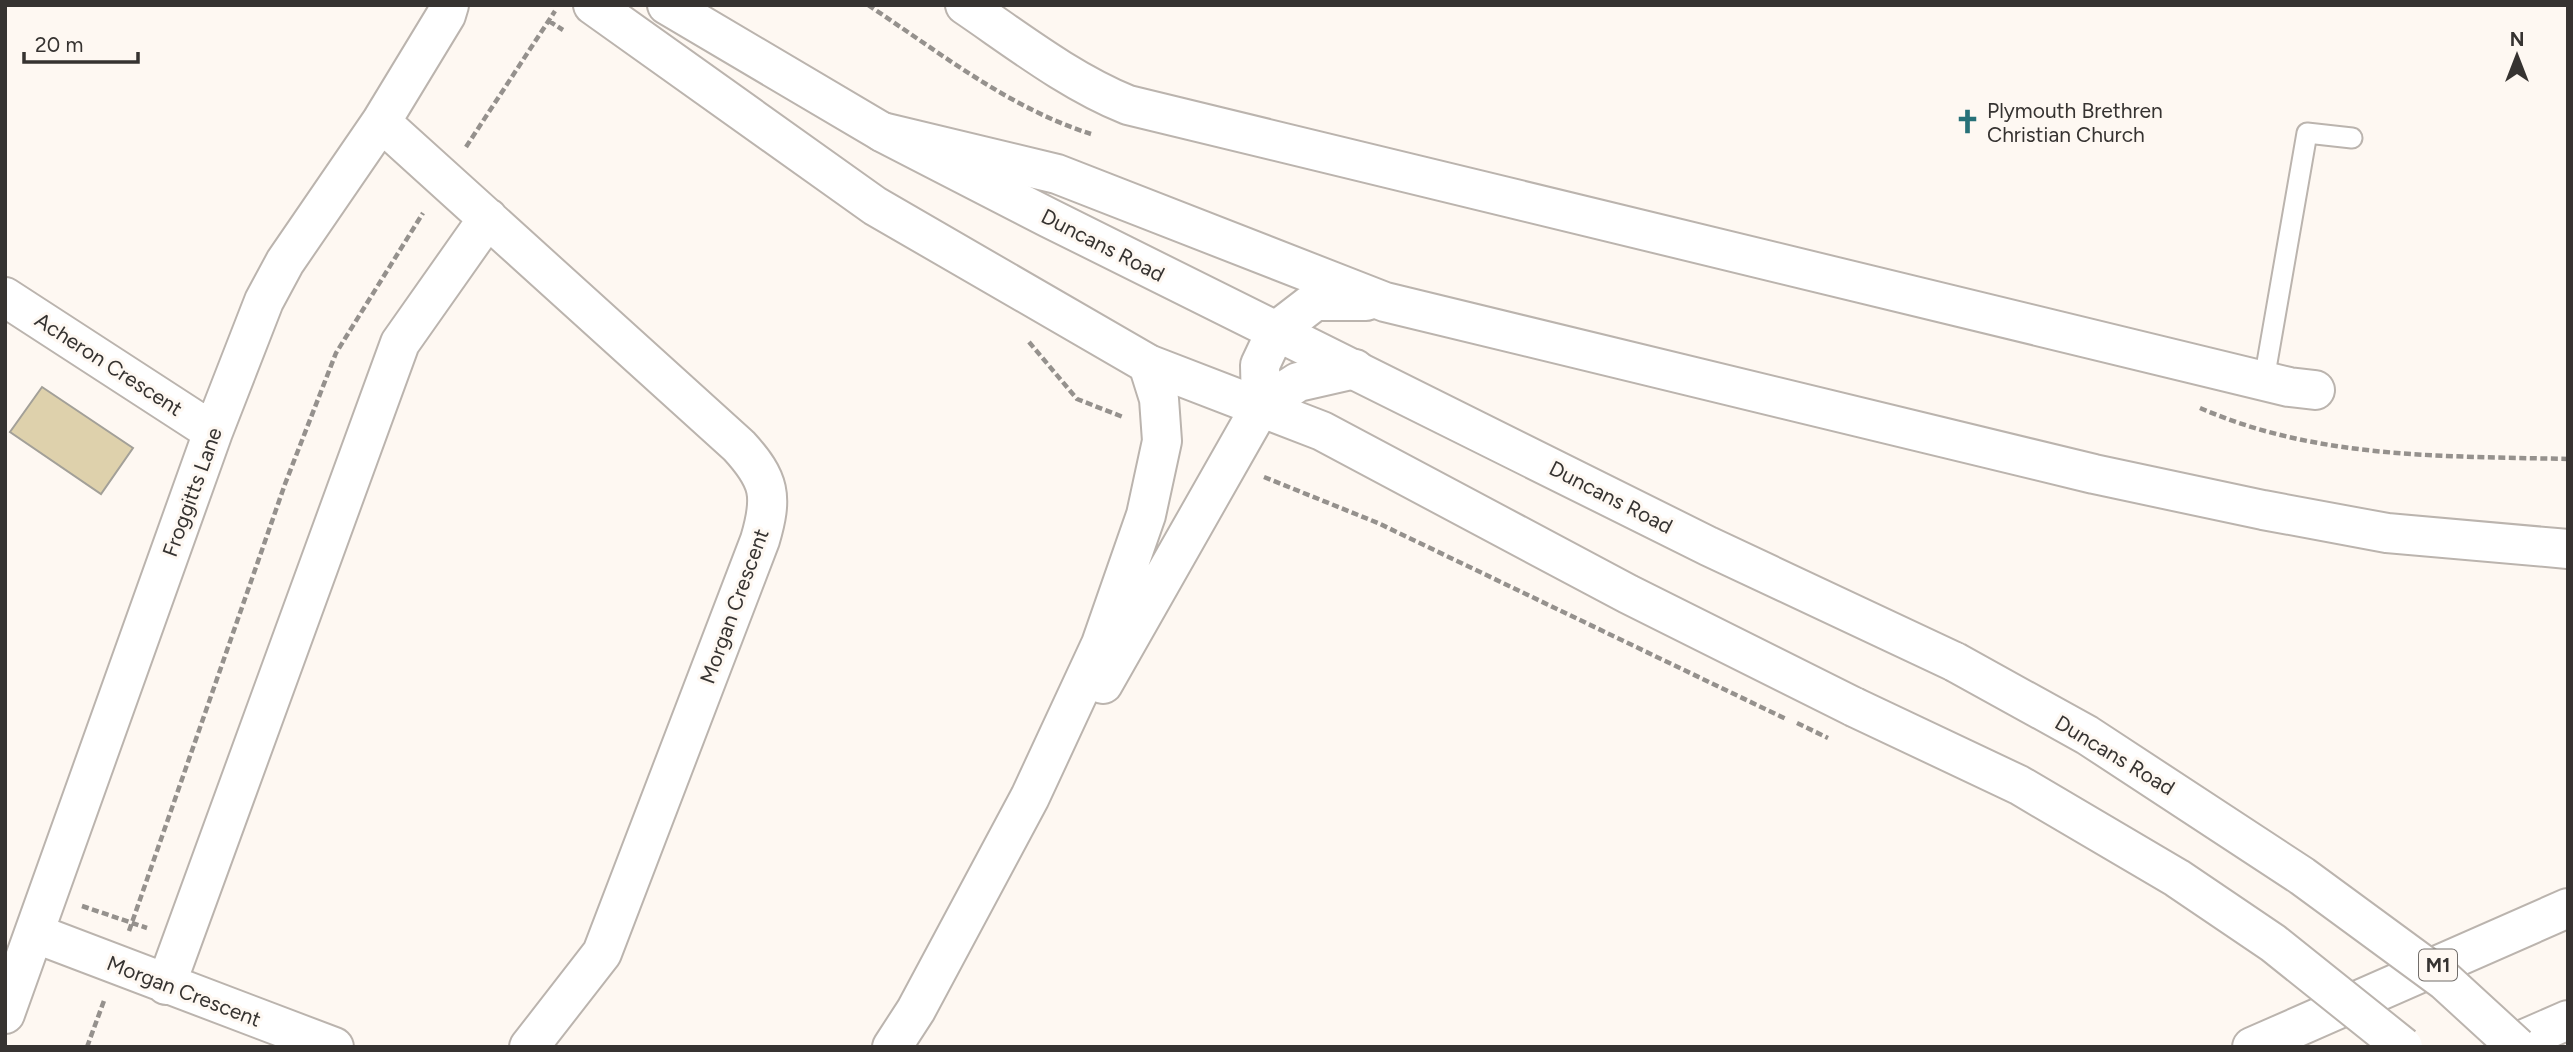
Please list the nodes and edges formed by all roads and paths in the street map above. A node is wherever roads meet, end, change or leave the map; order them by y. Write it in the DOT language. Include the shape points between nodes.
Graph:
graph roads {
  1 [pos="449,5"];
  2 [pos="593,5"];
  3 [pos="667,5"];
  4 [pos="868,5"];
  5 [pos="965,5"];
  6 [pos="381,122"];
  7 [pos="883,132"];
  8 [pos="1094,135"];
  9 [pos="2352,138"];
  10 [pos="488,218"];
  11 [pos="5,297"];
  12 [pos="1385,302"];
  13 [pos="1276,331"];
  14 [pos="1148,364"];
  15 [pos="1355,369"];
  16 [pos="2264,380"];
  17 [pos="2315,390"];
  18 [pos="1261,405"];
  19 [pos="214,432"];
  20 [pos="2568,549"];
  21 [pos="1797,723"];
  22 [pos="1831,739"];
  23 [pos="1030,797"];
  24 [pos="48,894"];
  25 [pos="2568,908"];
  26 [pos="34,933"];
  27 [pos="182,940"];
  28 [pos="166,985"];
  29 [pos="5,1014"];
  30 [pos="2568,1020"];
  31 [pos="334,1047"];
  32 [pos="529,1047"];
  33 [pos="892,1047"];
  34 [pos="2252,1047"];
  35 [pos="2403,1047"];
  36 [pos="2506,1047"];
  37 [pos="2516,1047"];
  1 -- 6 [label="main road, Froggitts Lane"];
  2 -- 14 [label="main road" via="876,206"];
  3 -- 7 [label="main road, Duncans Road"];
  4 -- 8 [label="path" via="1004,94 1052,121"];
  5 -- 16 [label="main road" via="1059,69 1128,104"];
  6 -- 10 [label="main road, Morgan Crescent"];
  6 -- 19 [label="main road, Froggitts Lane" via="285,262 264,301"];
  7 -- 12 [label="main road" via="1057,174"];
  7 -- 13 [label="main road, Duncans Road"];
  9 -- 16 [label="lane" via="2307,133"];
  10 -- 27 [label="main road" via="400,343"];
  10 -- 32 [label="main road, Morgan Crescent" via="739,446 761,470 767,493 760,540 602,953"];
  11 -- 19 [label="main road, Acheron Crescent"];
  12 -- 13 [label="main road" via="1315,301"];
  12 -- 20 [label="main road" via="2094,474 2263,510 2387,533"];
  13 -- 15 [label="main road, Duncans Road"];
  13 -- 18 [label="main road" via="1260,365"];
  14 -- 18 [label="main road"];
  14 -- 23 [label="main road" via="1159,399 1162,441 1146,515 1101,644"];
  15 -- 18 [label="main road" via="1298,382"];
  15 -- 37 [label="main road, Duncans Road, bridge" via="1708,546 1955,662 2087,735 2302,876 2445,981"];
  16 -- 17 [label="main road"];
  18 -- 23 [label="main road" via="1124,652"];
  18 -- 35 [label="main road, bridge" via="1322,431 1628,594 2019,785 2177,878 2273,943"];
  19 -- 24 [label="main road, Froggitts Lane"];
  21 -- 22 [label="path, bridge"];
  23 -- 33 [label="main road"];
  24 -- 26 [label="main road, Froggitts Lane"];
  24 -- 27 [label="path"];
  25 -- 34 [label="main road, M1"];
  26 -- 28 [label="main road, Morgan Crescent"];
  26 -- 29 [label="main road, Froggitts Lane"];
  27 -- 28 [label="main road"];
  28 -- 31 [label="main road, Morgan Crescent"];
  30 -- 36 [label="main road"];
}
